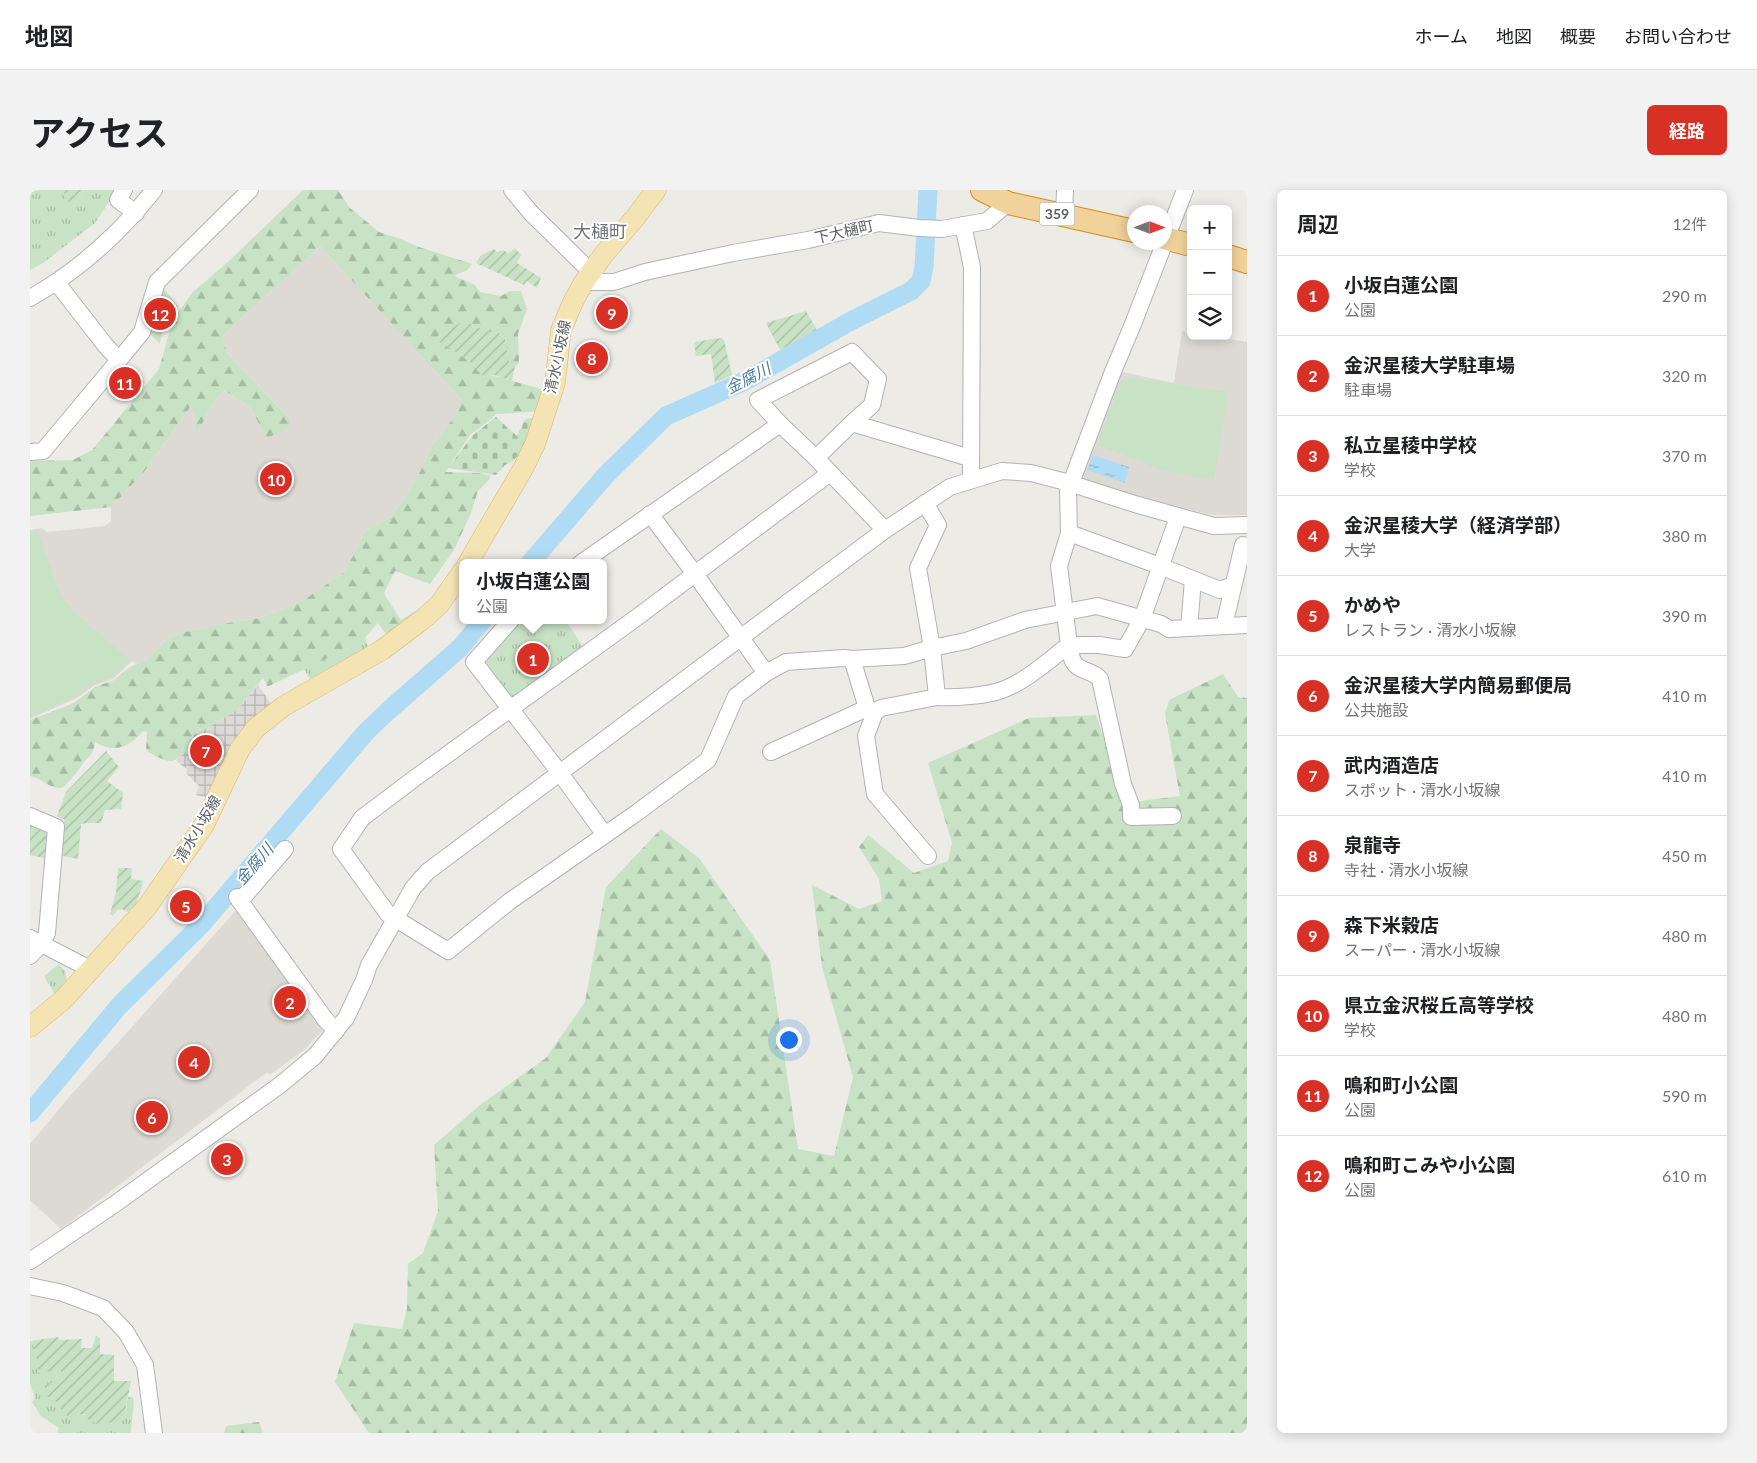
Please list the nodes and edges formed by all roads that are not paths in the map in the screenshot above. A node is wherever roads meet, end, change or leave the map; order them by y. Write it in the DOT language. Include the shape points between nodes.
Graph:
graph roads {
  1 [pos="124,190"];
  2 [pos="154,190"];
  3 [pos="250,190"];
  4 [pos="512,190"];
  5 [pos="656,190"];
  6 [pos="982,190"];
  7 [pos="1065,190"];
  8 [pos="1186,190"];
  9 [pos="1008,203"];
  10 [pos="136,213"];
  11 [pos="1064,216"];
  12 [pos="1172,224"];
  13 [pos="963,226"];
  14 [pos="1127,230"];
  15 [pos="1172,240"];
  16 [pos="1187,244"];
  17 [pos="1161,250"];
  18 [pos="1232,257"];
  19 [pos="1247,262"];
  20 [pos="588,277"];
  21 [pos="56,283"];
  22 [pos="30,298"];
  23 [pos="119,360"];
  24 [pos="852,422"];
  25 [pos="780,424"];
  26 [pos="30,452"];
  27 [pos="816,458"];
  28 [pos="970,458"];
  29 [pos="830,473"];
  30 [pos="971,480"];
  31 [pos="1072,484"];
  32 [pos="925,503"];
  33 [pos="650,514"];
  34 [pos="1178,517"];
  35 [pos="1242,525"];
  36 [pos="885,530"];
  37 [pos="1069,533"];
  38 [pos="1245,545"];
  39 [pos="470,559"];
  40 [pos="587,559"];
  41 [pos="1160,566"];
  42 [pos="695,574"];
  43 [pos="459,577"];
  44 [pos="1193,580"];
  45 [pos="1232,585"];
  46 [pos="1064,612"];
  47 [pos="1142,618"];
  48 [pos="507,624"];
  49 [pos="1247,625"];
  50 [pos="1224,626"];
  51 [pos="1189,628"];
  52 [pos="741,638"];
  53 [pos="1069,645"];
  54 [pos="932,648"];
  55 [pos="852,659"];
  56 [pos="766,673"];
  57 [pos="937,697"];
  58 [pos="509,710"];
  59 [pos="871,710"];
  60 [pos="771,752"];
  61 [pos="560,773"];
  62 [pos="30,816"];
  63 [pos="1173,816"];
  64 [pos="605,835"];
  65 [pos="285,849"];
  66 [pos="928,856"];
  67 [pos="396,919"];
  68 [pos="36,941"];
  69 [pos="30,956"];
  70 [pos="90,969"];
  71 [pos="30,1027"];
  72 [pos="336,1031"];
  73 [pos="30,1261"];
  74 [pos="30,1286"];
  75 [pos="154,1433"];
  1 -- 10 [label="street" via="118,200"];
  2 -- 10 [label="street"];
  3 -- 23 [label="street" via="157,282 142,332"];
  4 -- 20 [label="street"];
  5 -- 20 [label="main road, 清水小坂線"];
  6 -- 9 [label="highway, 359"];
  7 -- 11 [label="street"];
  8 -- 12 [label="street"];
  9 -- 11 [label="highway, 359"];
  9 -- 13 [label="street, 下大樋町" via="987,221"];
  10 -- 21 [label="street"];
  11 -- 14 [label="highway, 359"];
  13 -- 20 [label="street, 下大樋町" via="942,229 879,223 646,272 614,282"];
  13 -- 28 [label="street" via="972,267"];
  15 -- 16 [label="highway"];
  17 -- 31 [label="street"];
  18 -- 19 [label="highway"];
  20 -- 39 [label="main road, 清水小坂線" via="561,330 554,383 535,444"];
  21 -- 22 [label="street"];
  21 -- 23 [label="street"];
  23 -- 26 [label="street" via="43,451"];
  24 -- 25 [label="street" via="872,405 878,379 852,352 758,400"];
  24 -- 27 [label="street"];
  24 -- 28 [label="street"];
  25 -- 27 [label="street"];
  25 -- 33 [label="street"];
  27 -- 29 [label="street"];
  28 -- 30 [label="street"];
  29 -- 36 [label="street"];
  29 -- 42 [label="street"];
  30 -- 31 [label="street" via="1002,471 1016,471"];
  30 -- 32 [label="street" via="950,487"];
  31 -- 34 [label="street"];
  31 -- 37 [label="street" via="1068,491"];
  32 -- 36 [label="street"];
  32 -- 54 [label="street" via="938,525 918,568"];
  33 -- 40 [label="street"];
  33 -- 42 [label="street"];
  34 -- 35 [label="street" via="1214,526"];
  34 -- 41 [label="street"];
  35 -- 38 [label="street"];
  36 -- 52 [label="street"];
  37 -- 41 [label="street"];
  37 -- 46 [label="street" via="1060,566"];
  38 -- 45 [label="street"];
  41 -- 44 [label="street"];
  41 -- 47 [label="street"];
  42 -- 52 [label="street"];
  42 -- 58 [label="street"];
  43 -- 70 [label="main road, 清水小坂線" via="439,605 382,650 284,706 256,728 240,749 204,825 147,907"];
  44 -- 45 [label="street" via="1220,590"];
  44 -- 51 [label="street"];
  45 -- 50 [label="street"];
  46 -- 47 [label="street" via="1096,606"];
  46 -- 53 [label="street"];
  46 -- 54 [label="street" via="1025,620 966,641"];
  47 -- 51 [label="street" via="1169,629"];
  47 -- 53 [label="street" via="1124,649"];
  48 -- 58 [label="street" via="474,662"];
  49 -- 50 [label="street"];
  50 -- 51 [label="street"];
  52 -- 56 [label="street"];
  52 -- 61 [label="street"];
  53 -- 57 [label="street" via="1002,690 954,698"];
  53 -- 63 [label="street" via="1077,667 1100,678 1123,784 1131,805 1131,817"];
  54 -- 55 [label="street" via="904,656"];
  54 -- 57 [label="street"];
  55 -- 56 [label="street" via="786,662"];
  55 -- 59 [label="street"];
  56 -- 64 [label="street" via="736,696 708,760"];
  57 -- 59 [label="street"];
  58 -- 61 [label="street"];
  58 -- 67 [label="street" via="362,818 341,849 388,914"];
  59 -- 60 [label="street"];
  59 -- 66 [label="street" via="866,736 875,794"];
  61 -- 64 [label="street"];
  61 -- 67 [label="street" via="427,872"];
  62 -- 68 [label="street" via="56,827 47,933"];
  64 -- 67 [label="street" via="510,901 448,951"];
  65 -- 72 [label="street" via="239,899"];
  67 -- 72 [label="street" via="369,965 353,1006"];
  68 -- 69 [label="street"];
  68 -- 70 [label="street"];
  70 -- 71 [label="main road, 清水小坂線" via="64,999"];
  72 -- 73 [label="street" via="315,1056 280,1085"];
  74 -- 75 [label="street" via="63,1293 104,1308 126,1332 145,1365"];
}
